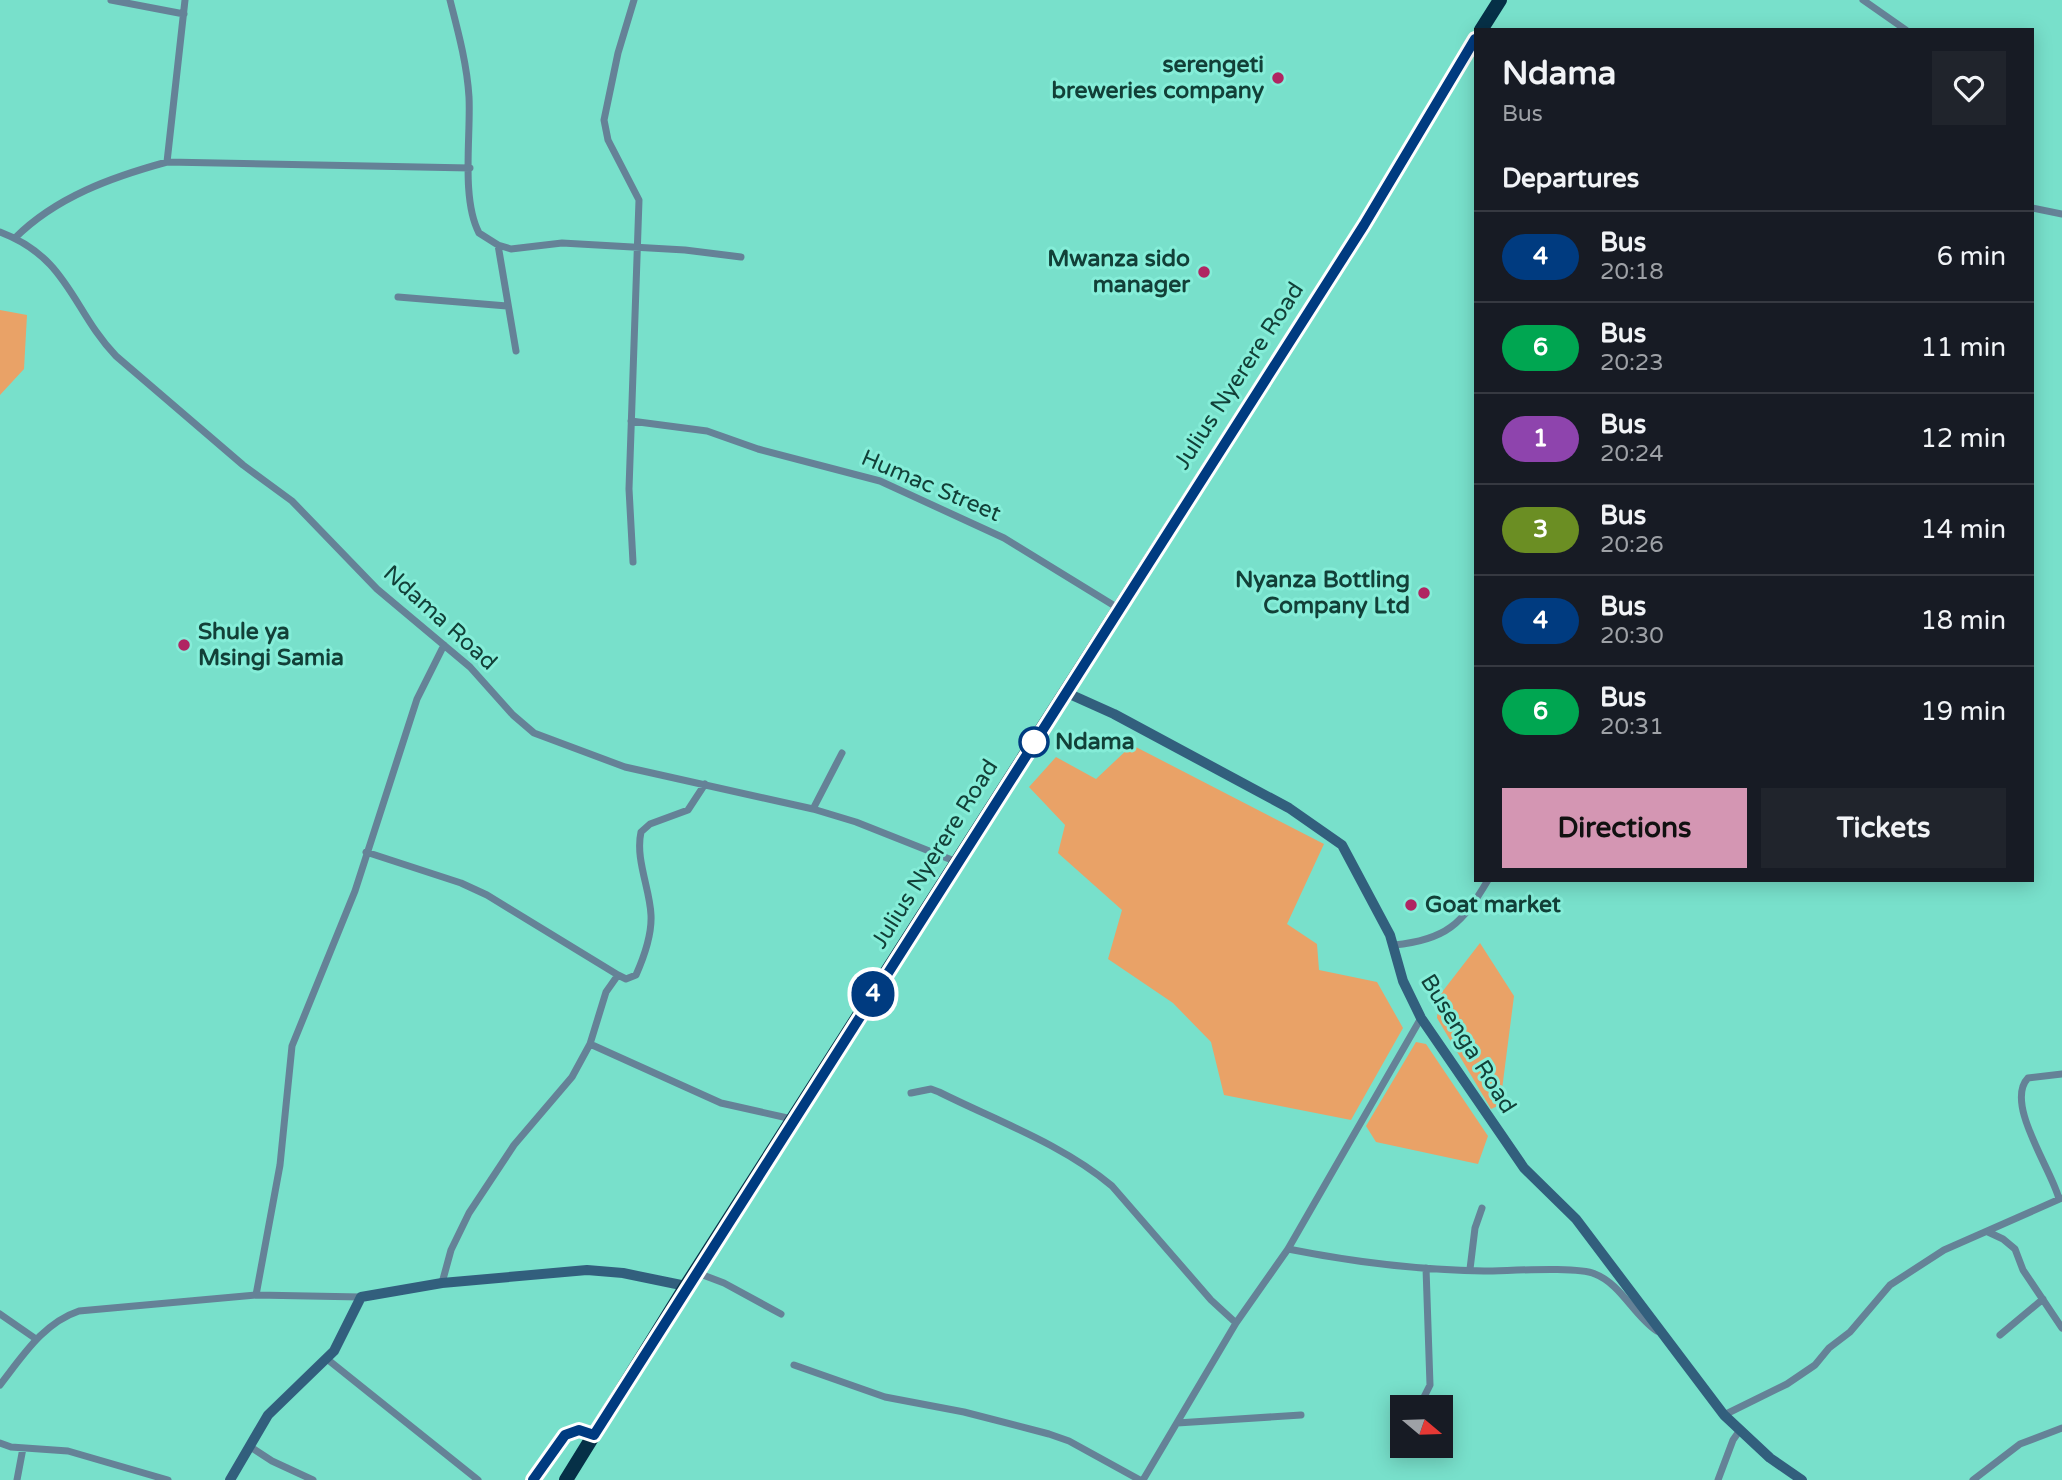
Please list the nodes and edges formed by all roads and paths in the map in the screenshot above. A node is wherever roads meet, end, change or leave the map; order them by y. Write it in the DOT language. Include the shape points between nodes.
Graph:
graph roads {
  1 [pos="111,0"];
  2 [pos="185,0"];
  3 [pos="450,0"];
  4 [pos="634,0"];
  5 [pos="1500,0"];
  6 [pos="1863,0"];
  7 [pos="184,14"];
  8 [pos="1482,28"];
  9 [pos="1903,28"];
  10 [pos="1474,41"];
  11 [pos="167,162"];
  12 [pos="470,168"];
  13 [pos="2034,208"];
  14 [pos="2062,214"];
  15 [pos="0,232"];
  16 [pos="15,238"];
  17 [pos="498,245"];
  18 [pos="637,246"];
  19 [pos="741,257"];
  20 [pos="398,297"];
  21 [pos="507,306"];
  22 [pos="516,351"];
  23 [pos="631,421"];
  24 [pos="633,562"];
  25 [pos="1119,609"];
  26 [pos="444,645"];
  27 [pos="1065,692"];
  28 [pos="842,753"];
  29 [pos="705,784"];
  30 [pos="813,810"];
  31 [pos="366,852"];
  32 [pos="958,862"];
  33 [pos="1487,882"];
  34 [pos="1394,945"];
  35 [pos="618,975"];
  36 [pos="1421,1018"];
  37 [pos="590,1044"];
  38 [pos="2062,1074"];
  39 [pos="911,1093"];
  40 [pos="793,1120"];
  41 [pos="2061,1198"];
  42 [pos="1482,1208"];
  43 [pos="1988,1232"];
  44 [pos="1288,1249"];
  45 [pos="1426,1268"];
  46 [pos="1470,1269"];
  47 [pos="695,1272"];
  48 [pos="442,1283"];
  49 [pos="686,1286"];
  50 [pos="256,1295"];
  51 [pos="361,1297"];
  52 [pos="2043,1299"];
  53 [pos="0,1314"];
  54 [pos="781,1314"];
  55 [pos="1236,1323"];
  56 [pos="2062,1328"];
  57 [pos="1661,1334"];
  58 [pos="2000,1335"];
  59 [pos="36,1339"];
  60 [pos="327,1359"];
  61 [pos="794,1365"];
  62 [pos="0,1385"];
  63 [pos="1425,1395"];
  64 [pos="1301,1415"];
  65 [pos="1724,1415"];
  66 [pos="1177,1423"];
  67 [pos="2062,1428"];
  68 [pos="1740,1430"];
  69 [pos="594,1435"];
  70 [pos="0,1443"];
  71 [pos="249,1446"];
  72 [pos="23,1448"];
  73 [pos="1788,1476"];
  74 [pos="17,1480"];
  75 [pos="168,1480"];
  76 [pos="230,1480"];
  77 [pos="313,1480"];
  78 [pos="478,1480"];
  79 [pos="533,1480"];
  80 [pos="566,1480"];
  81 [pos="1141,1480"];
  82 [pos="1718,1480"];
  83 [pos="1802,1480"];
  84 [pos="1973,1480"];
  1 -- 7 [label="street"];
  2 -- 7 [label="street"];
  3 -- 12 [label="street" via="469,95"];
  4 -- 18 [label="street" via="604,120 608,140 639,200"];
  5 -- 8 [label="highway"];
  6 -- 9 [label="street"];
  7 -- 11 [label="street"];
  10 -- 25 [label="highway, Julius Nyerere Road" via="1364,225"];
  11 -- 12 [label="street"];
  11 -- 16 [label="street" via="78,194 30,223"];
  12 -- 17 [label="street" via="474,223 479,233"];
  13 -- 14 [label="street"];
  15 -- 16 [label="street, Ndama Road"];
  16 -- 26 [label="street, Ndama Road" via="59,271 98,337 116,356 243,466 292,501 377,589"];
  17 -- 18 [label="street" via="511,249 562,243"];
  17 -- 21 [label="street"];
  18 -- 19 [label="street"];
  18 -- 23 [label="street"];
  20 -- 21 [label="street"];
  21 -- 22 [label="street"];
  23 -- 24 [label="street"];
  23 -- 25 [label="street, Humac Street" via="707,431 880,481 1004,538"];
  25 -- 27 [label="highway, Julius Nyerere Road"];
  26 -- 29 [label="street, Ndama Road" via="534,733 625,767"];
  26 -- 31 [label="street" via="417,699"];
  27 -- 32 [label="highway, Julius Nyerere Road"];
  27 -- 34 [label="street, Busenga Road" via="1114,713 1289,808 1342,845"];
  28 -- 30 [label="street"];
  29 -- 30 [label="street, Ndama Road"];
  29 -- 35 [label="street" via="688,810 641,832 650,934 636,975 626,979"];
  30 -- 32 [label="street, Ndama Road"];
  31 -- 35 [label="street" via="487,895"];
  31 -- 50 [label="street" via="355,891 292,1046 280,1166"];
  32 -- 40 [label="highway, Julius Nyerere Road"];
  33 -- 34 [label="street" via="1459,923 1423,942"];
  34 -- 36 [label="street, Busenga Road" via="1403,981"];
  35 -- 37 [label="street" via="607,992"];
  36 -- 44 [label="street"];
  36 -- 57 [label="street, Busenga Road" via="1524,1168 1576,1219"];
  37 -- 40 [label="street" via="721,1103"];
  37 -- 48 [label="street" via="572,1077 514,1145 469,1213"];
  38 -- 41 [label="street" via="2028,1078 2021,1094 2026,1122"];
  39 -- 55 [label="street" via="939,1092 1095,1172"];
  40 -- 47 [label="highway, Julius Nyerere Road"];
  41 -- 43 [label="street"];
  42 -- 46 [label="street"];
  43 -- 52 [label="street" via="2015,1250"];
  43 -- 65 [label="street" via="1944,1250 1890,1284 1815,1365"];
  44 -- 45 [label="street" via="1353,1262"];
  44 -- 55 [label="street"];
  45 -- 46 [label="street"];
  45 -- 63 [label="street" via="1430,1385"];
  46 -- 57 [label="street" via="1584,1270 1610,1283 1638,1316"];
  47 -- 49 [label="highway, Julius Nyerere Road"];
  47 -- 54 [label="street"];
  48 -- 49 [label="street" via="587,1270"];
  48 -- 51 [label="street"];
  49 -- 69 [label="highway, Julius Nyerere Road"];
  50 -- 51 [label="street"];
  50 -- 59 [label="street" via="79,1311 63,1316"];
  51 -- 60 [label="street"];
  52 -- 56 [label="street"];
  52 -- 58 [label="street"];
  53 -- 59 [label="street"];
  55 -- 66 [label="street"];
  57 -- 65 [label="street, Busenga Road"];
  59 -- 62 [label="street"];
  60 -- 71 [label="street" via="268,1415"];
  60 -- 78 [label="street"];
  61 -- 81 [label="street" via="885,1398 1049,1434"];
  64 -- 66 [label="street"];
  65 -- 68 [label="street, Busenga Road"];
  66 -- 81 [label="street"];
  67 -- 84 [label="street" via="2020,1444"];
  68 -- 73 [label="street, Busenga Road"];
  68 -- 82 [label="street"];
  69 -- 79 [label="street" via="579,1430 565,1435"];
  69 -- 80 [label="highway, Julius Nyerere Road"];
  70 -- 72 [label="street"];
  71 -- 76 [label="street"];
  71 -- 77 [label="street"];
  72 -- 74 [label="street"];
  72 -- 75 [label="street" via="68,1451"];
  73 -- 83 [label="street, Busenga Road"];
}
